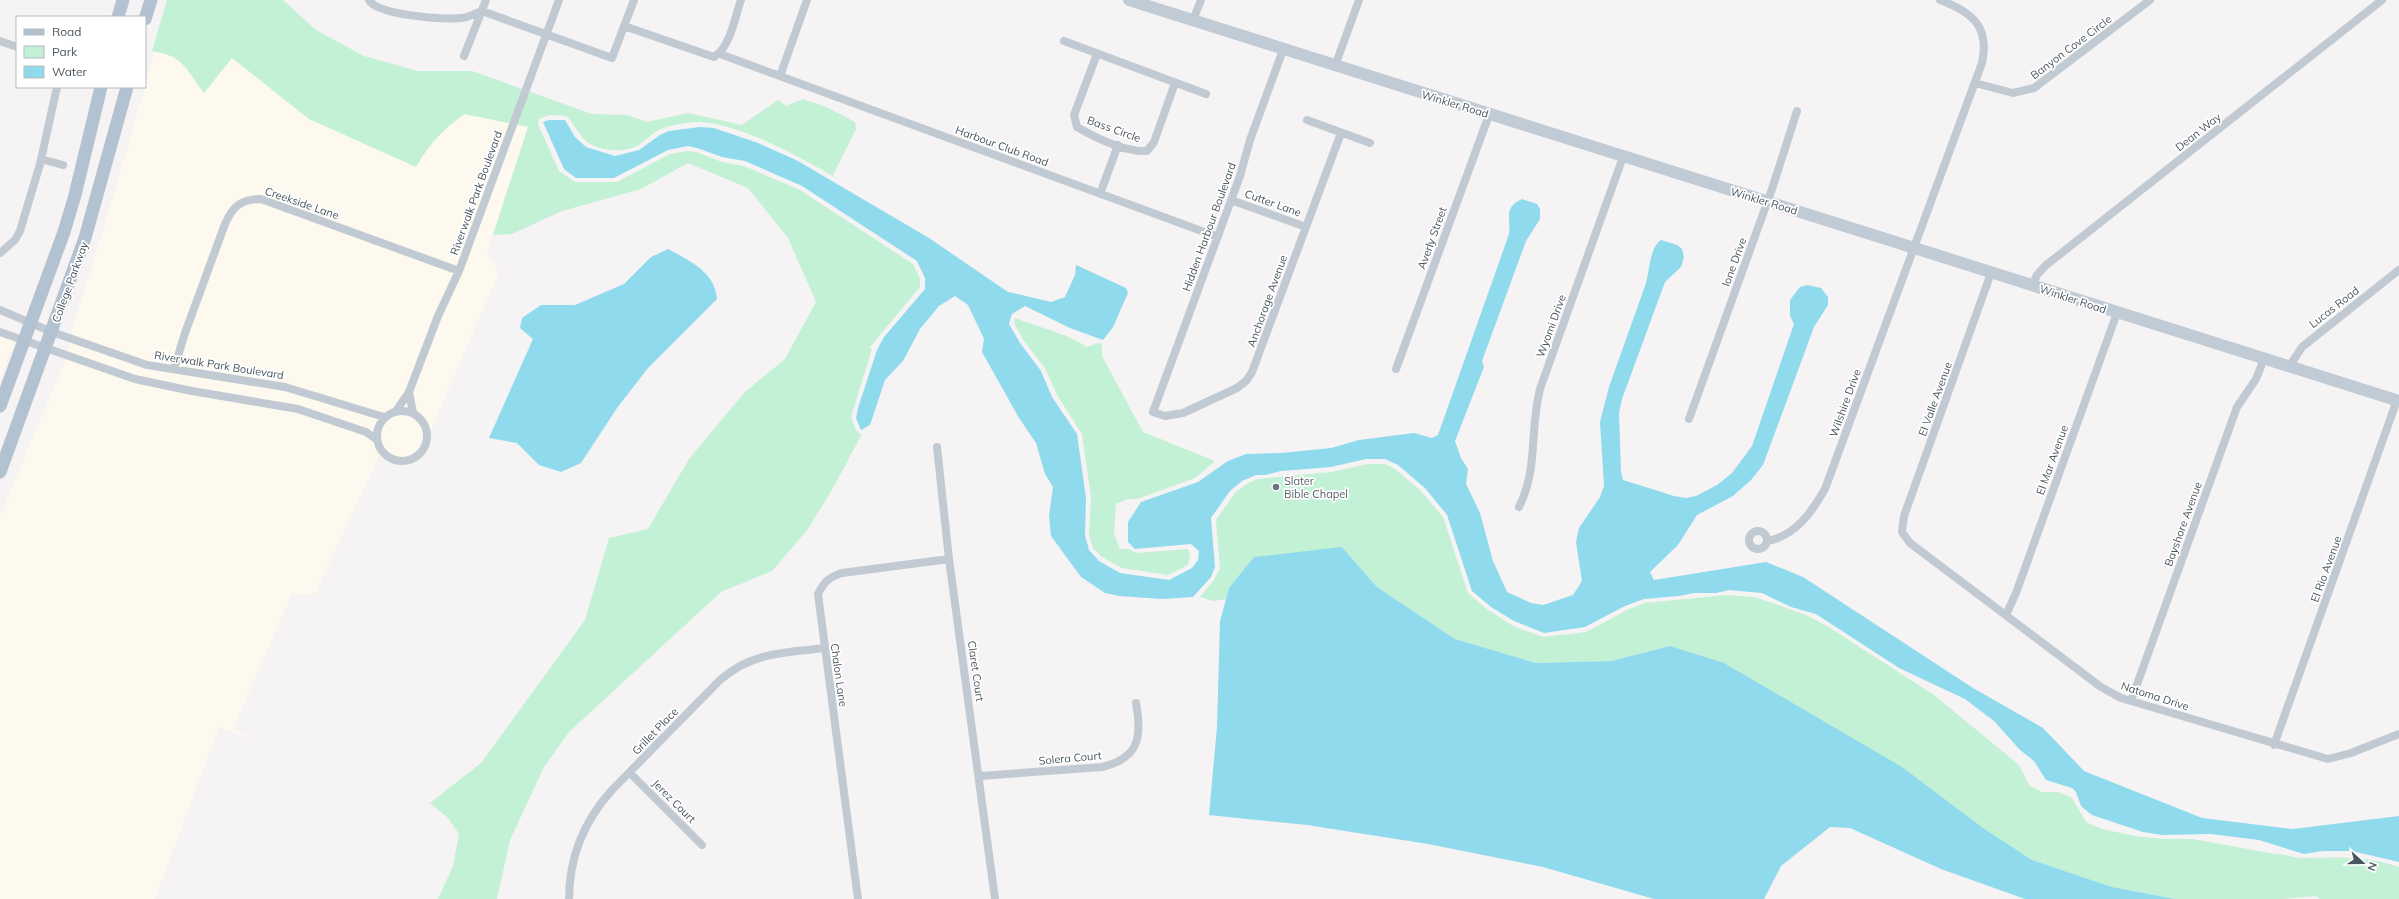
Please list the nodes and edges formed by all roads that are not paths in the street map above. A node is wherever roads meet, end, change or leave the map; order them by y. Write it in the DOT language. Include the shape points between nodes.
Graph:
graph roads {
  1 [pos="123,0"];
  2 [pos="151,0"];
  3 [pos="369,0"];
  4 [pos="486,0"];
  5 [pos="559,0"];
  6 [pos="634,0"];
  7 [pos="741,0"];
  8 [pos="807,0"];
  9 [pos="1129,0"];
  10 [pos="1202,0"];
  11 [pos="1358,0"];
  12 [pos="1940,0"];
  13 [pos="2150,0"];
  14 [pos="2382,0"];
  15 [pos="482,11"];
  16 [pos="118,16"];
  17 [pos="146,17"];
  18 [pos="1193,20"];
  19 [pos="624,26"];
  20 [pos="546,34"];
  21 [pos="0,41"];
  22 [pos="1064,42"];
  23 [pos="16,47"];
  24 [pos="1283,50"];
  25 [pos="720,54"];
  26 [pos="1097,54"];
  27 [pos="464,56"];
  28 [pos="1335,66"];
  29 [pos="780,76"];
  30 [pos="1175,83"];
  31 [pos="1975,83"];
  32 [pos="58,88"];
  33 [pos="101,88"];
  34 [pos="126,88"];
  35 [pos="1206,94"];
  36 [pos="1797,111"];
  37 [pos="1489,115"];
  38 [pos="1307,120"];
  39 [pos="1341,133"];
  40 [pos="1370,143"];
  41 [pos="1118,144"];
  42 [pos="1623,157"];
  43 [pos="41,159"];
  44 [pos="63,165"];
  45 [pos="1100,194"];
  46 [pos="1231,200"];
  47 [pos="1767,202"];
  48 [pos="1306,227"];
  49 [pos="1218,237"];
  50 [pos="1913,248"];
  51 [pos="0,253"];
  52 [pos="2399,270"];
  53 [pos="459,271"];
  54 [pos="1991,273"];
  55 [pos="2032,286"];
  56 [pos="0,310"];
  57 [pos="2117,313"];
  58 [pos="30,322"];
  59 [pos="0,332"];
  60 [pos="52,332"];
  61 [pos="24,340"];
  62 [pos="45,349"];
  63 [pos="2264,359"];
  64 [pos="2289,367"];
  65 [pos="174,369"];
  66 [pos="1396,369"];
  67 [pos="409,392"];
  68 [pos="2398,401"];
  69 [pos="0,406"];
  70 [pos="396,411"];
  71 [pos="1154,412"];
  72 [pos="413,413"];
  73 [pos="384,417"];
  74 [pos="1689,419"];
  75 [pos="376,439"];
  76 [pos="937,447"];
  77 [pos="0,472"];
  78 [pos="1519,507"];
  79 [pos="1902,532"];
  80 [pos="1768,541"];
  81 [pos="950,559"];
  82 [pos="2006,615"];
  83 [pos="824,648"];
  84 [pos="2131,701"];
  85 [pos="1136,703"];
  86 [pos="2399,734"];
  87 [pos="2274,744"];
  88 [pos="630,773"];
  89 [pos="980,776"];
  90 [pos="702,845"];
  91 [pos="569,899"];
  92 [pos="858,899"];
  93 [pos="995,899"];
  1 -- 16 [label="main road"];
  2 -- 17 [label="main road"];
  3 -- 15 [label="street" via="380,9 391,13 462,18"];
  4 -- 15 [label="street"];
  5 -- 20 [label="street, Riverwalk Park Boulevard"];
  6 -- 19 [label="street"];
  7 -- 25 [label="street"];
  8 -- 29 [label="street"];
  9 -- 18 [label="street, Winkler Road"];
  10 -- 18 [label="street"];
  11 -- 28 [label="street"];
  12 -- 31 [label="street" via="1966,11 1975,19 1980,29 1985,51"];
  13 -- 31 [label="street, Banyon Cove Circle" via="2034,88 2013,93"];
  14 -- 55 [label="street, Dean Way" via="2045,266"];
  15 -- 20 [label="street"];
  15 -- 27 [label="street"];
  18 -- 24 [label="street, Winkler Road"];
  19 -- 20 [label="street" via="612,58"];
  19 -- 25 [label="street, Harbour Club Road" via="714,57"];
  20 -- 53 [label="street, Riverwalk Park Boulevard"];
  21 -- 23 [label="street"];
  22 -- 26 [label="street"];
  24 -- 28 [label="street, Winkler Road"];
  24 -- 46 [label="street, Hidden Harbour Boulevard"];
  25 -- 29 [label="street, Harbour Club Road"];
  26 -- 30 [label="street"];
  26 -- 41 [label="street, Bass Circle" via="1074,115 1077,127"];
  28 -- 37 [label="street, Winkler Road"];
  29 -- 45 [label="street, Harbour Club Road"];
  30 -- 35 [label="street"];
  30 -- 41 [label="street, Bass Circle" via="1154,142 1147,151 1137,151"];
  31 -- 50 [label="street"];
  32 -- 43 [label="street"];
  33 -- 58 [label="main road, College Parkway" via="64,232"];
  34 -- 60 [label="main road, College Parkway" via="85,238"];
  36 -- 47 [label="street, Ione Drive"];
  37 -- 42 [label="street, Winkler Road"];
  37 -- 66 [label="street, Averly Street"];
  38 -- 39 [label="street"];
  39 -- 40 [label="street"];
  39 -- 48 [label="street, Anchorage Avenue"];
  41 -- 45 [label="street"];
  42 -- 47 [label="street, Winkler Road"];
  42 -- 78 [label="street, Wyomi Drive" via="1540,389 1535,412 1532,472"];
  43 -- 44 [label="street"];
  43 -- 51 [label="street" via="20,231 15,240"];
  45 -- 49 [label="street, Harbour Club Road"];
  46 -- 48 [label="street, Cutter Lane"];
  46 -- 49 [label="street, Hidden Harbour Boulevard"];
  47 -- 50 [label="street, Winkler Road"];
  47 -- 74 [label="street, Ione Drive"];
  48 -- 71 [label="street, Anchorage Avenue" via="1256,362 1246,381 1237,388 1184,413 1165,416"];
  49 -- 71 [label="street, Hidden Harbour Boulevard"];
  50 -- 54 [label="street, Winkler Road"];
  50 -- 80 [label="street, Wilshire Drive" via="1825,489 1814,508 1800,524 1780,538"];
  52 -- 64 [label="street, Lucas Road" via="2302,347"];
  53 -- 65 [label="street, Creekside Lane" via="261,199 249,199 239,203 230,212 184,332"];
  53 -- 67 [label="street, Riverwalk Park Boulevard" via="438,316"];
  54 -- 55 [label="street, Winkler Road"];
  54 -- 79 [label="street, El Valle Avenue" via="1904,516"];
  55 -- 57 [label="street, Winkler Road"];
  56 -- 58 [label="street, Riverwalk Park Boulevard"];
  57 -- 63 [label="street, Winkler Road"];
  57 -- 82 [label="street, El Mar Avenue"];
  58 -- 60 [label="street, Riverwalk Park Boulevard"];
  58 -- 61 [label="main road, College Parkway"];
  59 -- 61 [label="street"];
  60 -- 62 [label="main road, College Parkway"];
  60 -- 65 [label="street, Riverwalk Park Boulevard" via="135,361"];
  61 -- 62 [label="street"];
  61 -- 69 [label="main road, College Parkway"];
  62 -- 75 [label="street" via="158,385 298,409 366,432"];
  62 -- 77 [label="main road, College Parkway"];
  63 -- 64 [label="street, Winkler Road"];
  63 -- 84 [label="street, Bayshore Avenue" via="2256,379 2237,407"];
  64 -- 68 [label="street, Winkler Road"];
  65 -- 73 [label="street, Riverwalk Park Boulevard" via="285,387"];
  67 -- 70 [label="street, Riverwalk Park Boulevard"];
  67 -- 72 [label="street"];
  68 -- 87 [label="street, El Rio Avenue"];
  70 -- 72 [label="street"];
  70 -- 73 [label="street"];
  72 -- 75 [label="street" via="422,421 427,435 425,446 415,458 400,462 388,458 382,453"];
  73 -- 75 [label="street"];
  76 -- 81 [label="street, Claret Court"];
  79 -- 82 [label="street, Natoma Drive" via="1910,543"];
  81 -- 83 [label="street, Chalon Lane" via="842,573 831,577 823,584 818,594"];
  81 -- 89 [label="street, Claret Court"];
  82 -- 84 [label="street, Natoma Drive" via="2101,686"];
  83 -- 88 [label="street, Grillet Place" via="760,657 739,665 720,680"];
  83 -- 92 [label="street, Chalon Lane"];
  84 -- 87 [label="street, Natoma Drive"];
  85 -- 89 [label="street, Solera Court" via="1138,738 1131,752 1118,762 1102,766"];
  86 -- 87 [label="street, Natoma Drive" via="2328,759"];
  88 -- 90 [label="street, Jerez Court"];
  88 -- 91 [label="street, Grillet Place" via="597,808 580,839 570,874"];
  89 -- 93 [label="street, Claret Court"];
}
